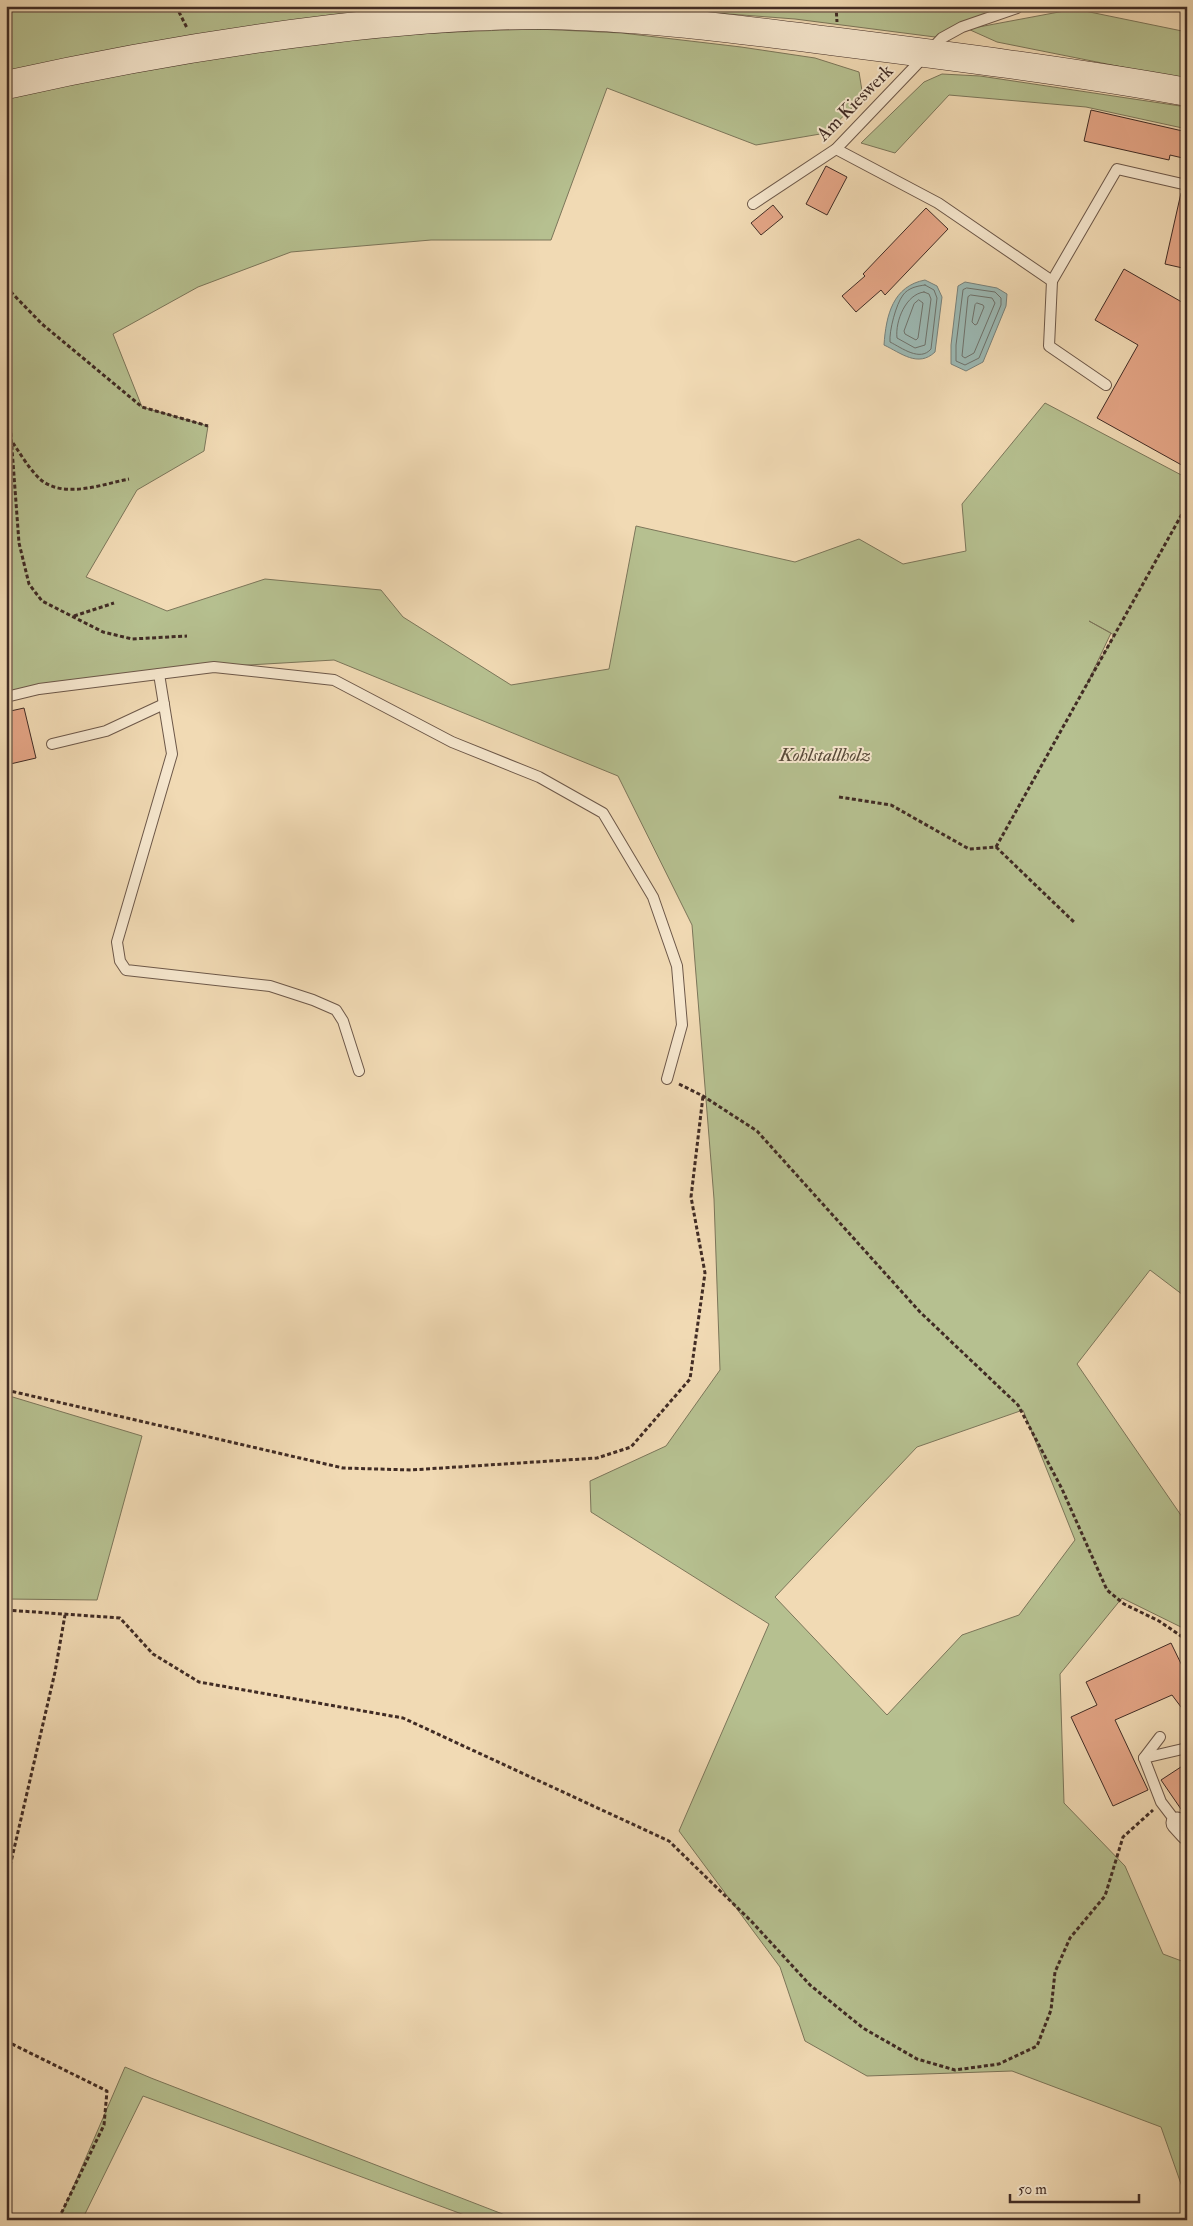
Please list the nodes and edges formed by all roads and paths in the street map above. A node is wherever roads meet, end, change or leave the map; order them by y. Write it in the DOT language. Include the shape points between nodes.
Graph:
graph roads {
  1 [pos="1017,8"];
  2 [pos="927,53"];
  3 [pos="6,85"];
  4 [pos="1187,92"];
  5 [pos="836,149"];
  6 [pos="1187,185"];
  7 [pos="753,204"];
  8 [pos="1052,281"];
  9 [pos="6,288"];
  10 [pos="6,368"];
  11 [pos="1106,385"];
  12 [pos="208,426"];
  13 [pos="12,442"];
  14 [pos="129,479"];
  15 [pos="1187,505"];
  16 [pos="114,603"];
  17 [pos="73,616"];
  18 [pos="187,636"];
  19 [pos="159,674"];
  20 [pos="6,697"];
  21 [pos="164,704"];
  22 [pos="52,744"];
  23 [pos="839,797"];
  24 [pos="996,847"];
  25 [pos="1075,923"];
  26 [pos="359,1071"];
  27 [pos="667,1079"];
  28 [pos="703,1096"];
  29 [pos="6,1390"];
  30 [pos="6,1610"];
  31 [pos="65,1615"];
  32 [pos="1187,1640"];
  33 [pos="1160,1737"];
  34 [pos="1187,1748"];
  35 [pos="1144,1758"];
  36 [pos="1160,1802"];
  37 [pos="1182,1828"];
  38 [pos="6,1872"];
  39 [pos="6,2041"];
  40 [pos="58,2220"];
  1 -- 2 [label="lane, Am Kieswerk" via="962,27 942,38"];
  2 -- 3 [label="main road" via="610,18 540,15 464,17 369,25 213,45"];
  2 -- 4 [label="main road"];
  2 -- 5 [label="lane, Am Kieswerk"];
  5 -- 7 [label="lane, Am Kieswerk"];
  5 -- 8 [label="lane" via="938,203"];
  6 -- 8 [label="lane" via="1117,169"];
  8 -- 11 [label="lane" via="1049,346"];
  9 -- 12 [label="path" via="42,324 142,407"];
  10 -- 13 [label="path"];
  13 -- 14 [label="path" via="42,481 58,488 73,490"];
  13 -- 17 [label="path" via="19,544 29,584 42,601"];
  15 -- 24 [label="path"];
  16 -- 17 [label="path"];
  17 -- 18 [label="path" via="103,632 132,639"];
  19 -- 20 [label="lane" via="39,689"];
  19 -- 21 [label="lane"];
  19 -- 27 [label="lane" via="214,667 334,680 452,742 539,777 603,813 653,897 677,966 682,1025"];
  21 -- 22 [label="lane" via="106,731"];
  21 -- 26 [label="lane" via="172,754 117,942 120,962 126,970 270,986 336,1010 343,1021"];
  23 -- 24 [label="path" via="891,805 968,849"];
  24 -- 25 [label="path"];
  27 -- 28 [label="path"];
  28 -- 29 [label="path" via="691,1197 705,1273 690,1379 631,1447 597,1458 411,1470 344,1468"];
  28 -- 32 [label="path" via="757,1131 920,1312 1018,1405 1062,1489 1107,1590 1124,1604 1160,1621"];
  30 -- 31 [label="path"];
  31 -- 36 [label="path" via="120,1618 153,1654 199,1682 403,1718 669,1841 752,1922 810,1985 863,2028 917,2059 955,2070 999,2064 1038,2046 1052,2010 1055,1972 1070,1938 1105,1896 1124,1837"];
  31 -- 38 [label="path" via="35,1762"];
  33 -- 35 [label="lane"];
  34 -- 35 [label="lane"];
  35 -- 36 [label="lane"];
  36 -- 37 [label="lane"];
  39 -- 40 [label="path" via="107,2091 104,2125"];
}
